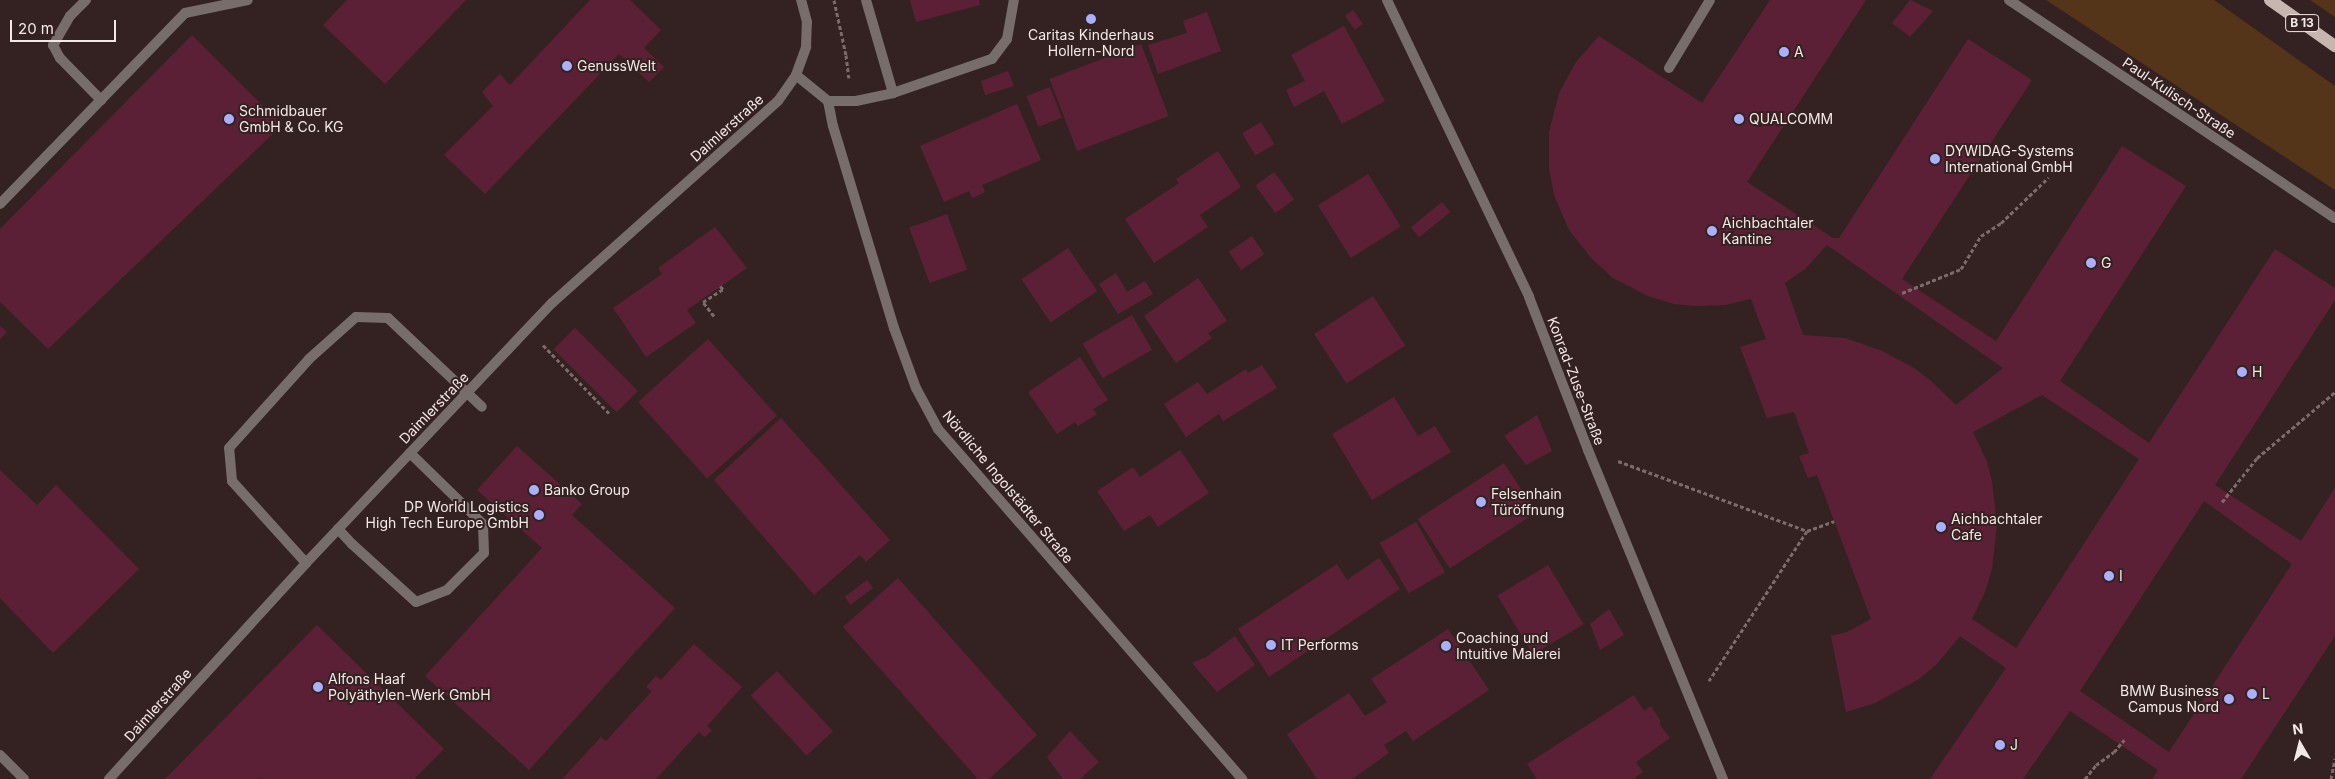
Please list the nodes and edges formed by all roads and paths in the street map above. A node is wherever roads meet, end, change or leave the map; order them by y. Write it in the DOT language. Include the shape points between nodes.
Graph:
graph roads {
  1 [pos="86,0"];
  2 [pos="248,0"];
  3 [pos="801,0"];
  4 [pos="834,0"];
  5 [pos="866,0"];
  6 [pos="1014,0"];
  7 [pos="1387,0"];
  8 [pos="1710,0"];
  9 [pos="2009,0"];
  10 [pos="2270,0"];
  11 [pos="2335,46"];
  12 [pos="1669,68"];
  13 [pos="796,75"];
  14 [pos="893,93"];
  15 [pos="101,100"];
  16 [pos="828,100"];
  17 [pos="851,101"];
  18 [pos="2049,177"];
  19 [pos="0,204"];
  20 [pos="2335,218"];
  21 [pos="720,286"];
  22 [pos="1902,293"];
  23 [pos="714,316"];
  24 [pos="547,350"];
  25 [pos="2335,392"];
  26 [pos="467,393"];
  27 [pos="482,407"];
  28 [pos="609,413"];
  29 [pos="1588,450"];
  30 [pos="410,453"];
  31 [pos="2222,502"];
  32 [pos="1834,521"];
  33 [pos="338,529"];
  34 [pos="1807,531"];
  35 [pos="306,563"];
  36 [pos="1692,707"];
  37 [pos="2124,740"];
  38 [pos="0,755"];
  39 [pos="2335,758"];
  40 [pos="24,779"];
  41 [pos="109,779"];
  42 [pos="1242,779"];
  43 [pos="1723,779"];
  44 [pos="2085,779"];
  45 [pos="2331,779"];
  1 -- 15 [label="street" via="70,16 53,45 60,58"];
  2 -- 15 [label="street" via="185,13"];
  3 -- 13 [label="street" via="807,22 806,47"];
  4 -- 17 [label="path" via="846,55"];
  5 -- 14 [label="street"];
  6 -- 14 [label="street" via="1007,39 992,59"];
  7 -- 29 [label="street, Konrad-Zuse-Straße" via="1529,297"];
  8 -- 12 [label="street"];
  9 -- 20 [label="street, Paul-Kulisch-Straße"];
  10 -- 11 [label="main road, B 13"];
  13 -- 16 [label="street"];
  13 -- 26 [label="street, Daimlerstraße" via="778,101 552,303"];
  14 -- 17 [label="street"];
  15 -- 19 [label="street"];
  16 -- 17 [label="street"];
  16 -- 42 [label="street, Nördliche Ingolstädter Straße" via="894,328 916,388 938,429"];
  18 -- 22 [label="path" via="2001,223 1981,236 1961,269"];
  21 -- 23 [label="path" via="723,289 703,302"];
  24 -- 28 [label="path"];
  25 -- 31 [label="path" via="2257,458"];
  26 -- 27 [label="street"];
  26 -- 30 [label="street, Daimlerstraße"];
  26 -- 35 [label="street" via="388,318 356,316 309,358 229,448 232,481"];
  29 -- 34 [label="path"];
  29 -- 36 [label="street, Konrad-Zuse-Straße"];
  30 -- 33 [label="street, Daimlerstraße"];
  30 -- 33 [label="street" via="483,524 484,553 447,590 416,602"];
  32 -- 34 [label="path"];
  33 -- 35 [label="street, Daimlerstraße"];
  34 -- 36 [label="path"];
  35 -- 41 [label="street, Daimlerstraße"];
  36 -- 43 [label="street, Konrad-Zuse-Straße"];
  37 -- 44 [label="path"];
  38 -- 40 [label="street"];
  39 -- 45 [label="path"];
}
